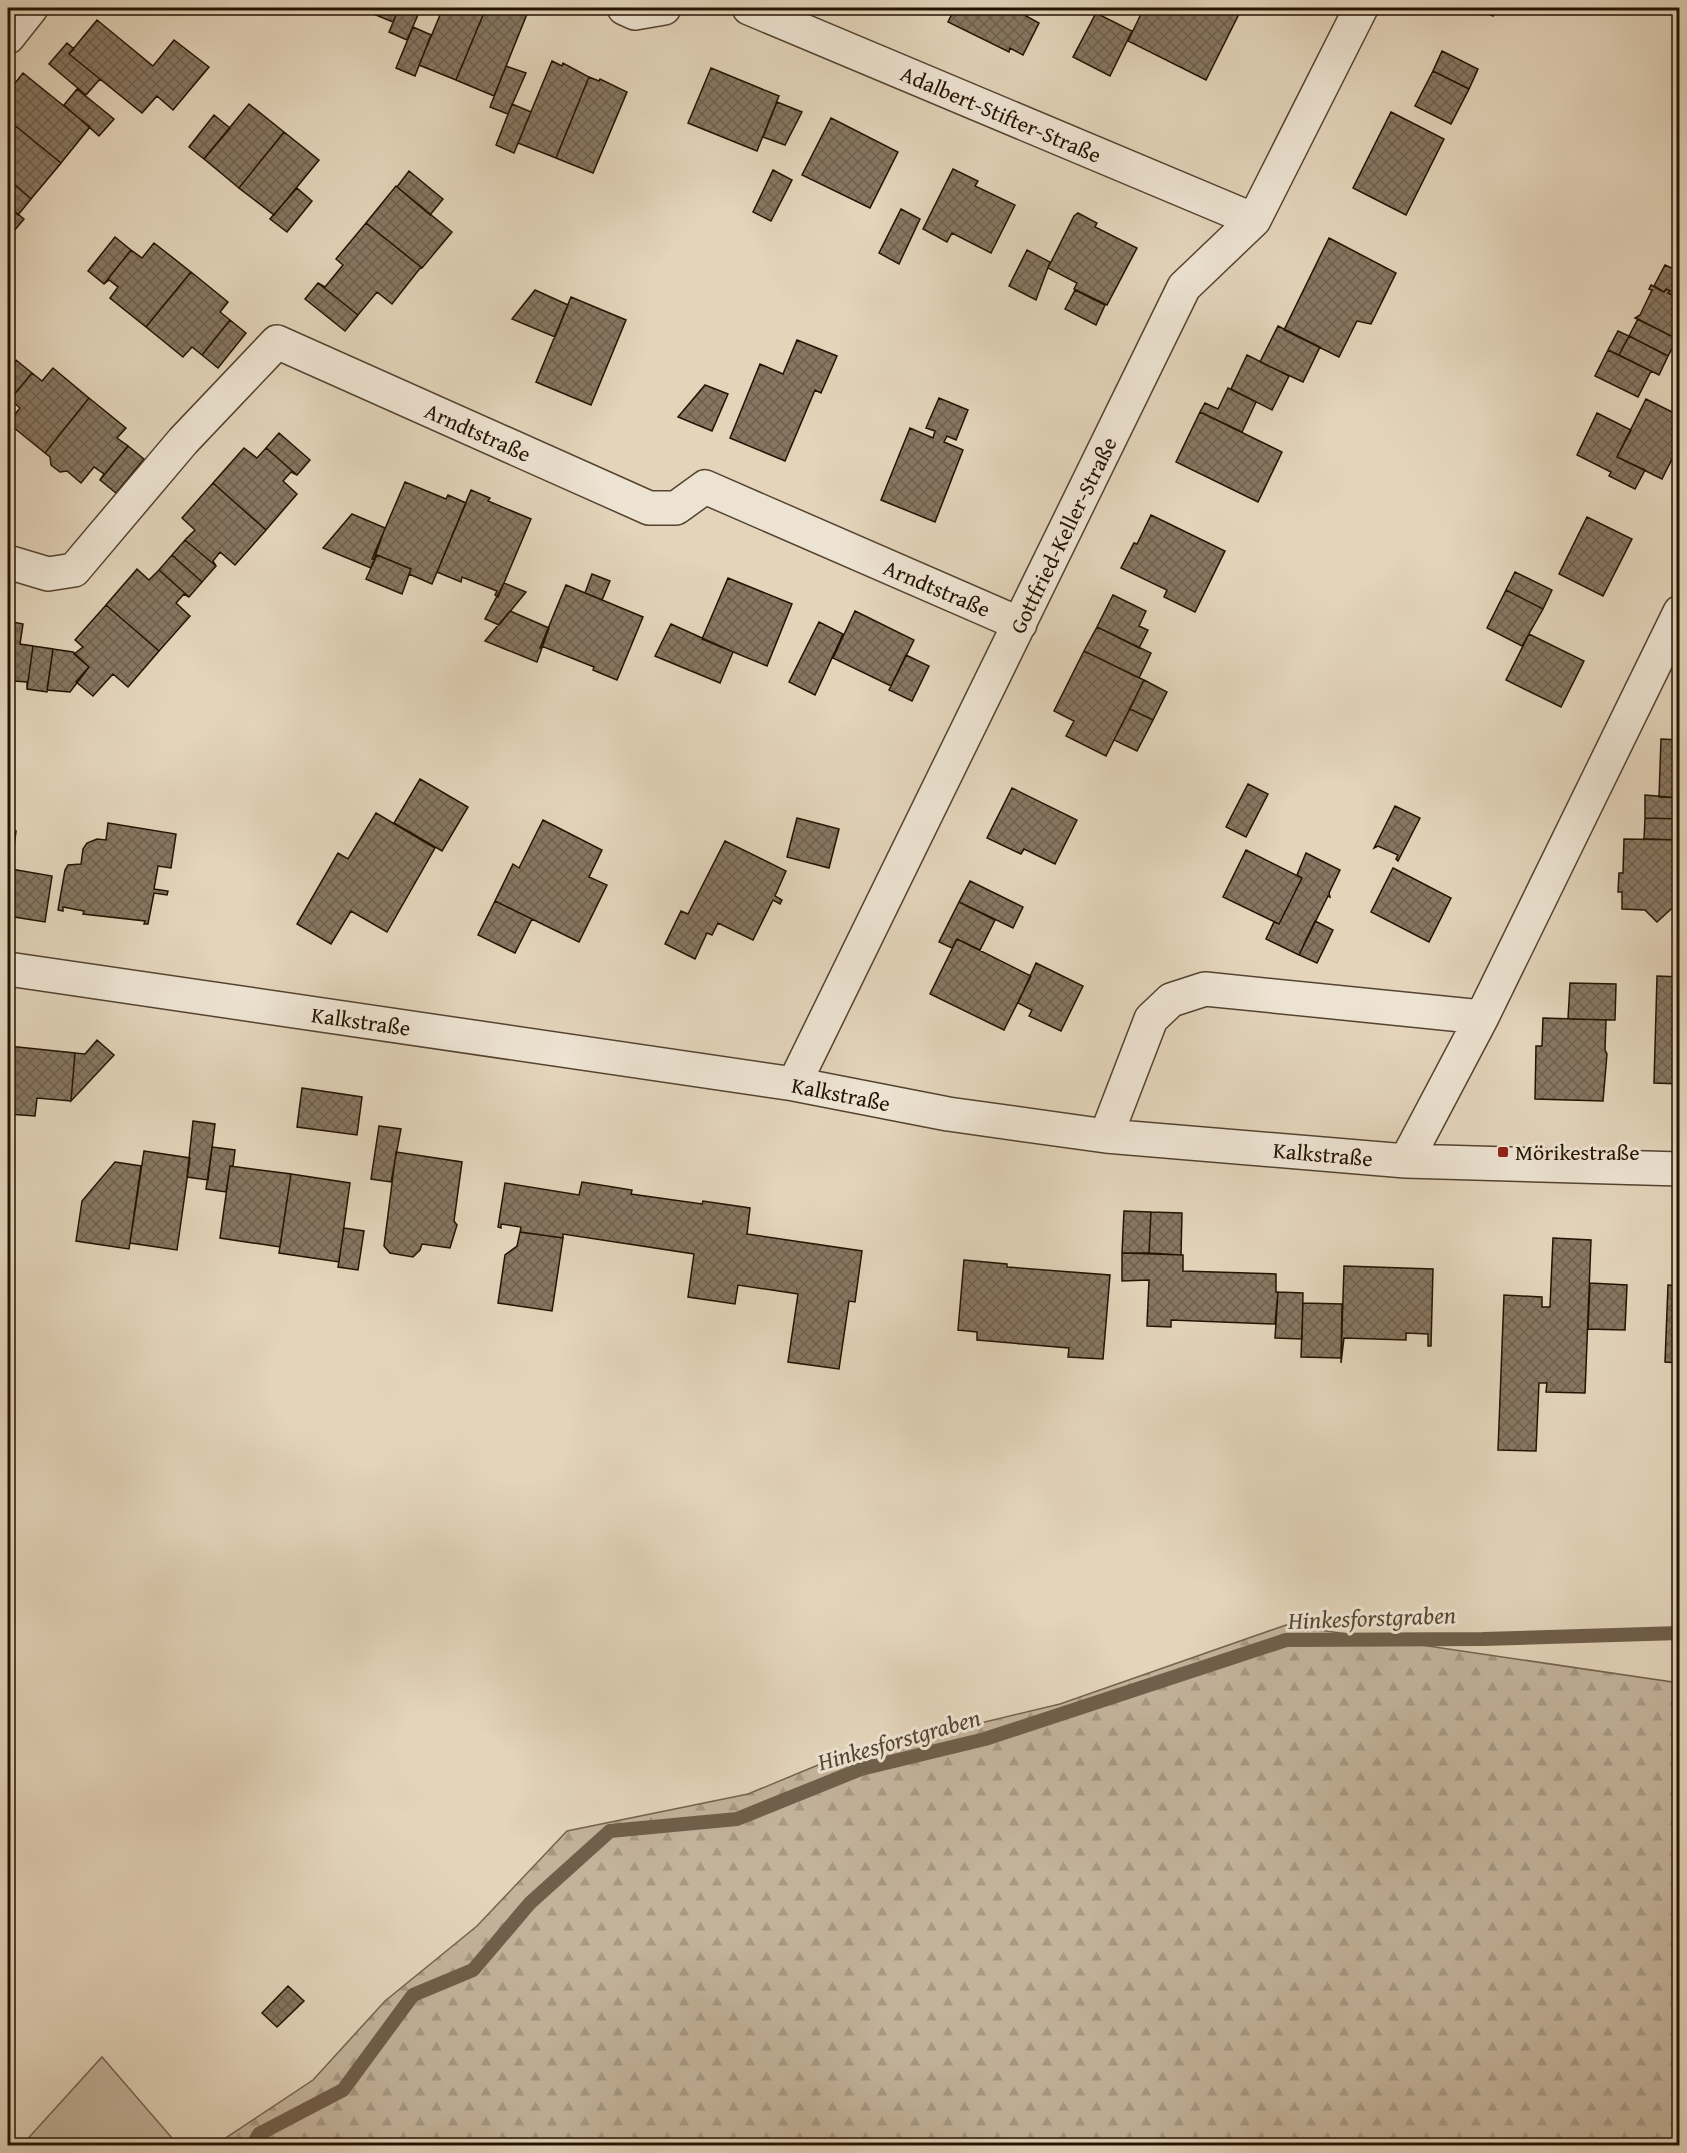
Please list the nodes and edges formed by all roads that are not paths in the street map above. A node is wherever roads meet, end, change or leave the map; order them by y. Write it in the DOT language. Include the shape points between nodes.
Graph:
graph roads {
  1 [pos="31,8"];
  2 [pos="749,8"];
  3 [pos="1361,8"];
  4 [pos="8,37"];
  5 [pos="1254,220"];
  6 [pos="8,562"];
  7 [pos="1680,612"];
  8 [pos="1020,624"];
  9 [pos="8,969"];
  10 [pos="1482,1017"];
  11 [pos="794,1084"];
  12 [pos="1106,1136"];
  13 [pos="1407,1161"];
  14 [pos="1680,1169"];
  1 -- 4 [label="street"];
  2 -- 5 [label="street, Adalbert-Stifter-Straße"];
  3 -- 5 [label="street, Gottfried-Keller-Straße"];
  5 -- 8 [label="street, Gottfried-Keller-Straße" via="1184,287"];
  6 -- 8 [label="street, Arndtstraße" via="48,574 74,570 183,441 277,342 649,508 676,508 705,487"];
  7 -- 10 [label="street"];
  8 -- 11 [label="street, Gottfried-Keller-Straße"];
  9 -- 11 [label="street, Kalkstraße"];
  10 -- 12 [label="street" via="1205,989 1171,1000 1151,1019"];
  10 -- 13 [label="street"];
  11 -- 12 [label="street, Kalkstraße" via="948,1114"];
  12 -- 13 [label="street, Kalkstraße"];
  13 -- 14 [label="street, Kalkstraße"];
}
